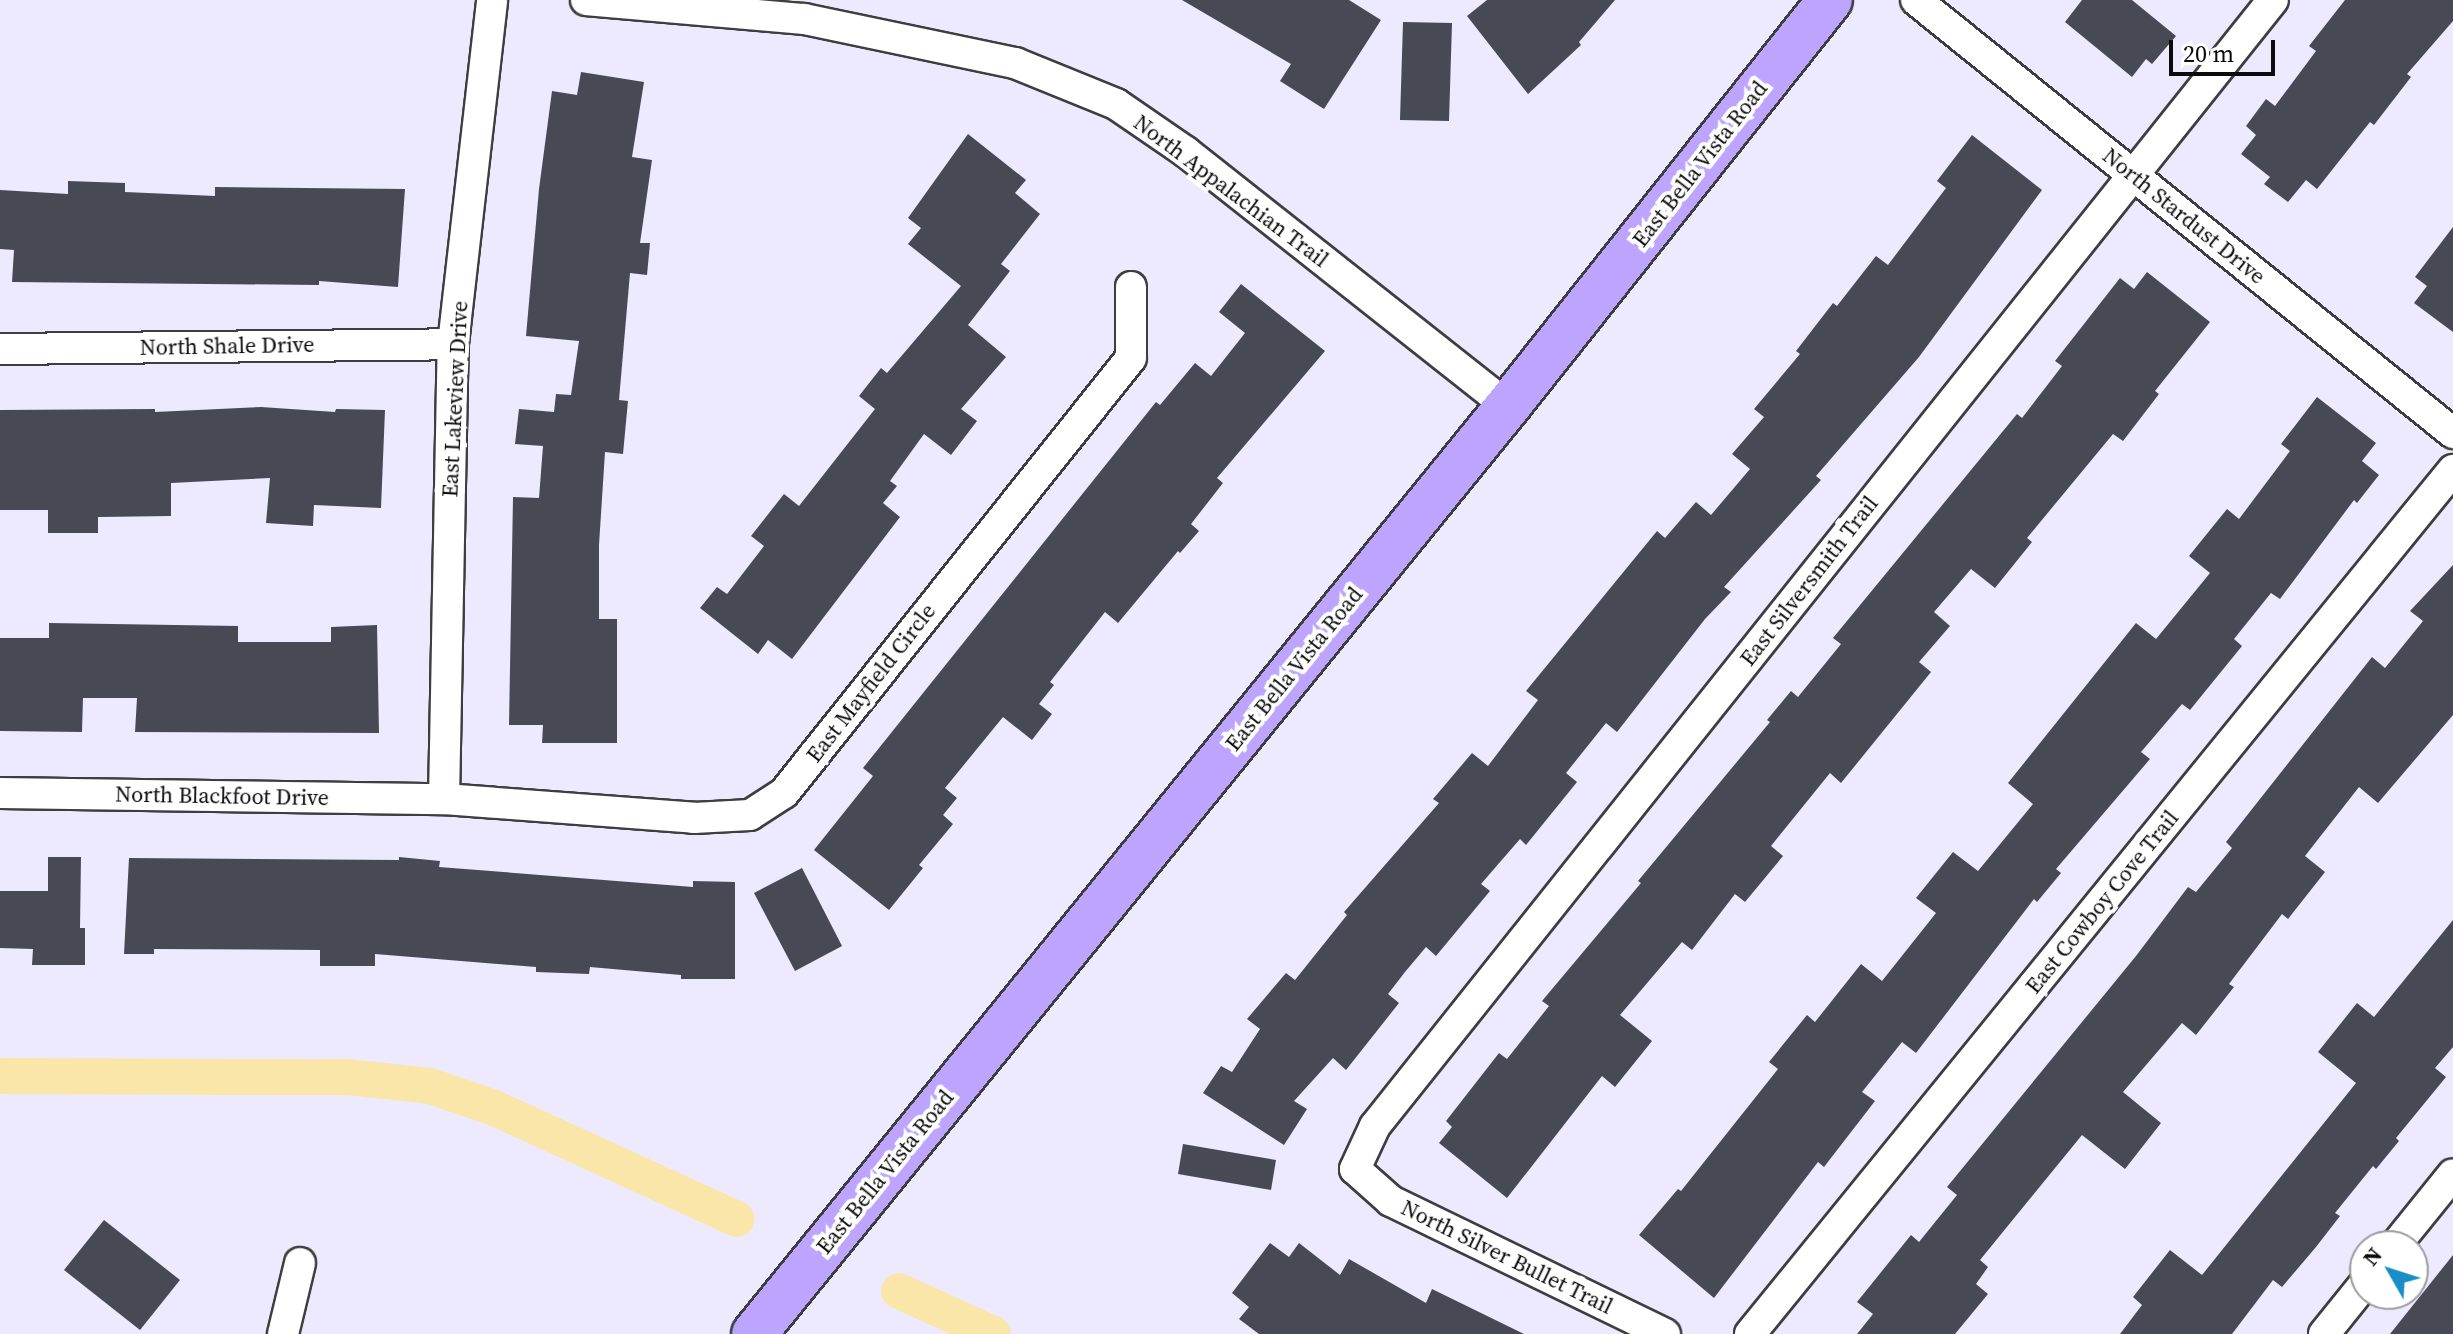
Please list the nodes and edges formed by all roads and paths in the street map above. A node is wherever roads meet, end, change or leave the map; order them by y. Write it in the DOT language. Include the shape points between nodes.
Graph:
graph roads {
  1 [pos="492,0"];
  2 [pos="586,0"];
  3 [pos="1830,0"];
  4 [pos="1916,0"];
  5 [pos="2273,0"];
  6 [pos="805,9"];
  7 [pos="2132,174"];
  8 [pos="1131,287"];
  9 [pos="453,344"];
  10 [pos="0,349"];
  11 [pos="1508,406"];
  12 [pos="2453,433"];
  13 [pos="2453,470"];
  14 [pos="0,793"];
  15 [pos="444,799"];
  16 [pos="1355,1169"];
  17 [pos="2453,1174"];
  18 [pos="2408,1230"];
  19 [pos="300,1263"];
  20 [pos="2349,1303"];
  21 [pos="283,1334"];
  22 [pos="754,1334"];
  23 [pos="1665,1334"];
  24 [pos="1750,1334"];
  25 [pos="2324,1334"];
  1 -- 9 [label="street, East Lakeview Drive"];
  2 -- 6 [label="street, North Appalachian Trail"];
  3 -- 11 [label="street, East Bella Vista Road"];
  4 -- 7 [label="street, North Stardust Drive"];
  5 -- 7 [label="street, East Silversmith Trail"];
  6 -- 11 [label="street, North Appalachian Trail" via="1015,63 1116,104 1186,152"];
  7 -- 12 [label="street, North Stardust Drive"];
  7 -- 16 [label="street, East Silversmith Trail" via="1375,1126"];
  8 -- 15 [label="street, East Mayfield Circle" via="1131,358 784,793 750,815 694,818"];
  9 -- 10 [label="street, North Shale Drive"];
  9 -- 15 [label="street, East Lakeview Drive"];
  11 -- 22 [label="street, East Bella Vista Road"];
  13 -- 24 [label="street, East Cowboy Cove Trail"];
  14 -- 15 [label="street, North Blackfoot Drive"];
  16 -- 23 [label="street, North Silver Bullet Trail" via="1391,1201"];
  17 -- 18 [label="street"];
  19 -- 21 [label="street"];
  20 -- 25 [label="street"];
}
